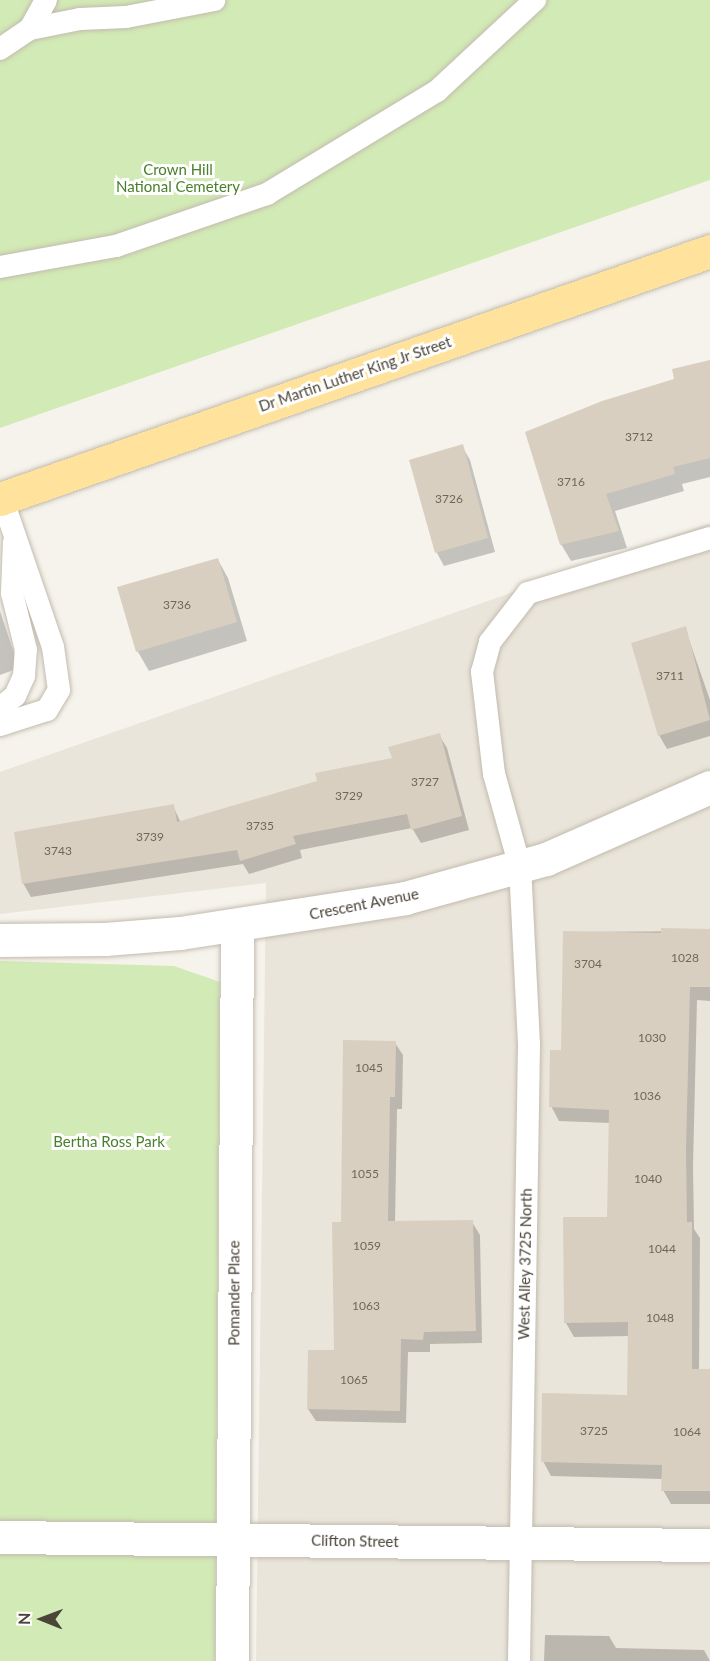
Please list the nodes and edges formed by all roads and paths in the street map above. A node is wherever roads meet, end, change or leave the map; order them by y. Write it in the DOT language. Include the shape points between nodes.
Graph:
graph roads {
  1 [pos="46,0"];
  2 [pos="214,0"];
  3 [pos="536,0"];
  4 [pos="30,29"];
  5 [pos="0,49"];
  6 [pos="710,251"];
  7 [pos="0,267"];
  8 [pos="1,499"];
  9 [pos="15,535"];
  10 [pos="710,538"];
  11 [pos="0,708"];
  12 [pos="0,725"];
  13 [pos="710,787"];
  14 [pos="520,867"];
  15 [pos="237,926"];
  16 [pos="0,940"];
  17 [pos="0,1537"];
  18 [pos="232,1540"];
  19 [pos="519,1543"];
  20 [pos="710,1545"];
  21 [pos="232,1661"];
  22 [pos="519,1661"];
  1 -- 4 [label="lane"];
  2 -- 4 [label="lane" via="126,17 80,19"];
  3 -- 7 [label="lane" via="437,91 267,194 116,246"];
  4 -- 5 [label="lane"];
  6 -- 8 [label="main road, Dr Martin Luther King Jr Street"];
  8 -- 9 [label="lane"];
  9 -- 11 [label="lane" via="12,592 27,650 24,676 15,696"];
  9 -- 12 [label="lane" via="53,647 59,690 47,710"];
  10 -- 14 [label="lane, West Alley 3725 North" via="528,593 490,642 482,672 483,700 494,774"];
  13 -- 14 [label="street, Crescent Avenue" via="613,833"];
  14 -- 15 [label="street, Crescent Avenue" via="405,898"];
  14 -- 19 [label="lane, West Alley 3725 North" via="529,1044"];
  15 -- 16 [label="street, Crescent Avenue" via="105,939"];
  15 -- 18 [label="street, Pomander Place"];
  17 -- 18 [label="street, Clifton Street"];
  18 -- 19 [label="street, Clifton Street"];
  18 -- 21 [label="street, Pomander Place"];
  19 -- 20 [label="street, Clifton Street"];
  19 -- 22 [label="lane, West Alley 3725 North"];
}
